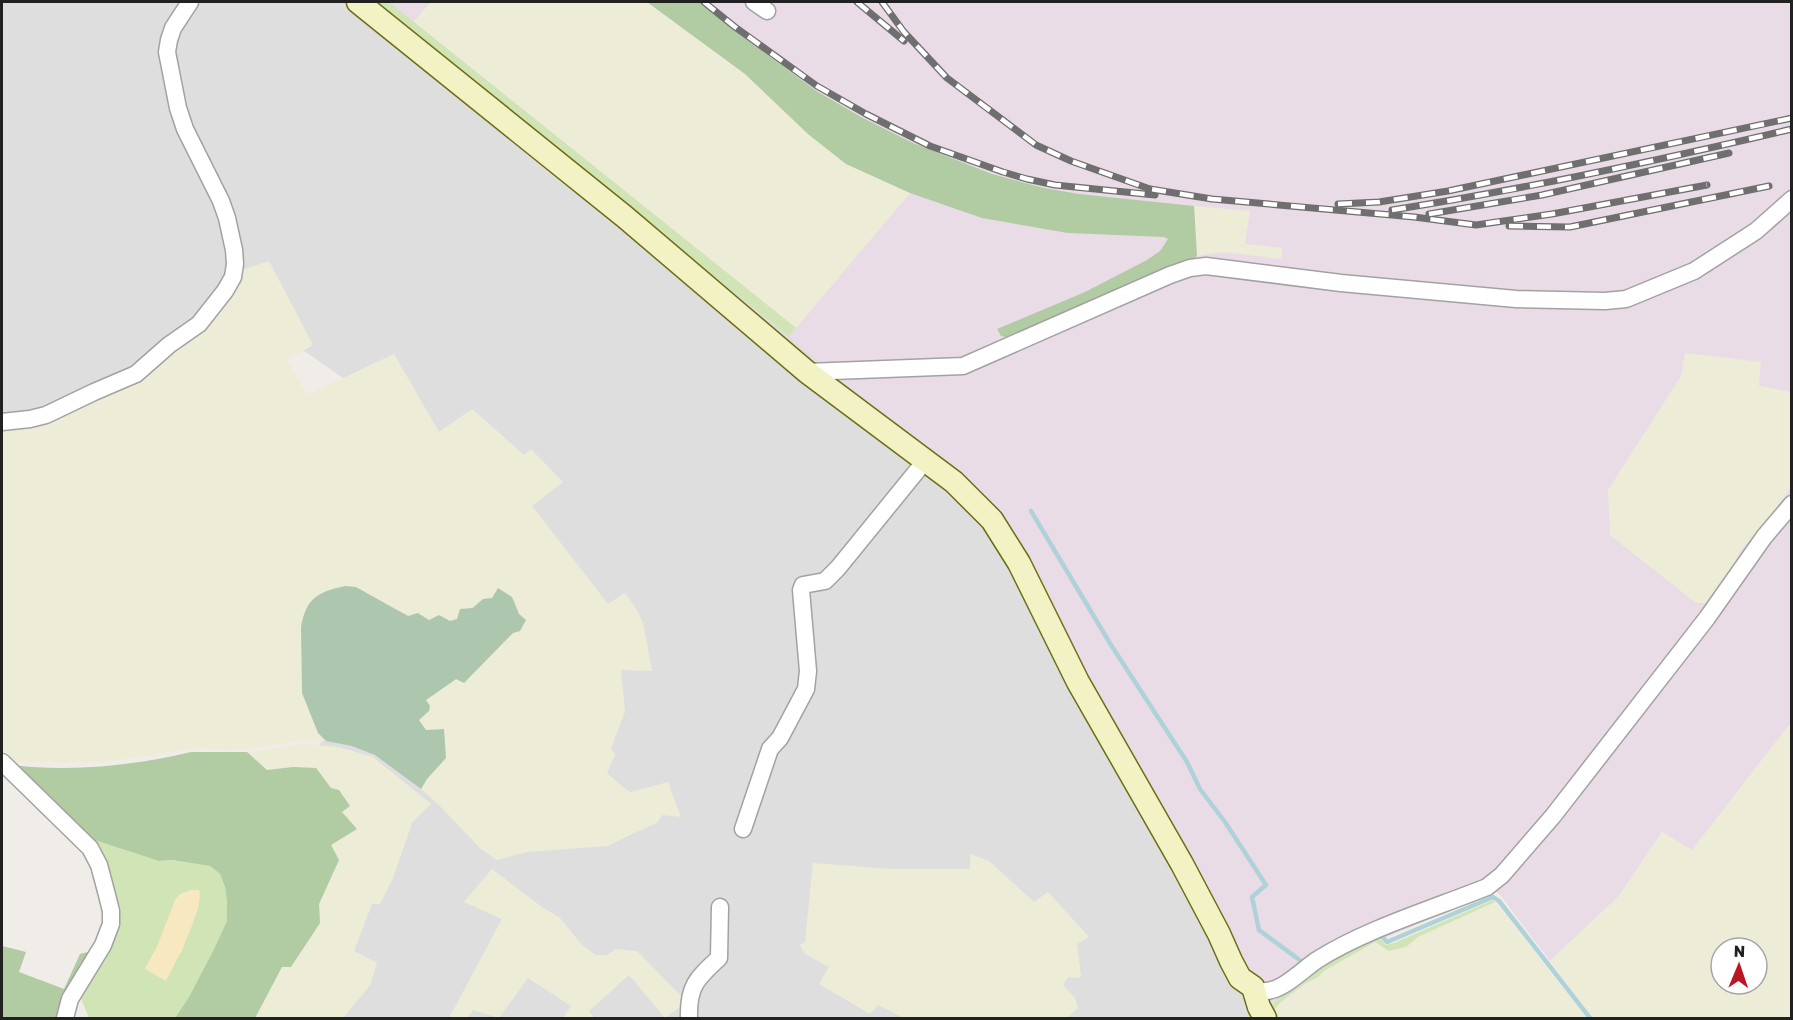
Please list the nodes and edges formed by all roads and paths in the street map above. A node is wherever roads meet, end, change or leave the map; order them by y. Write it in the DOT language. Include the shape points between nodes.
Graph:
graph roads {
  1 [pos="190,2"];
  2 [pos="358,2"];
  3 [pos="1791,199"];
  4 [pos="807,372"];
  5 [pos="2,422"];
  6 [pos="925,461"];
  7 [pos="1791,504"];
  8 [pos="2,762"];
  9 [pos="743,829"];
  10 [pos="720,907"];
  11 [pos="1253,987"];
  12 [pos="65,1018"];
  13 [pos="689,1018"];
  14 [pos="1265,1018"];
  1 -- 5 [label="street" via="173,28 167,52 185,129 227,218 234,250 233,277 199,324 136,374 46,415"];
  2 -- 4 [label="street" via="625,217"];
  3 -- 4 [label="street" via="1756,231 1694,271 1626,299 1516,299 1206,266 1170,275 963,366"];
  4 -- 6 [label="street"];
  6 -- 9 [label="street" via="838,568 825,581 803,585 806,688 780,738 770,749"];
  6 -- 11 [label="street" via="954,482 992,520 1019,563 1078,682 1182,864 1240,978"];
  7 -- 11 [label="street" via="1561,807 1502,875 1486,887 1338,948 1273,989 1262,991"];
  8 -- 12 [label="street" via="90,848 111,910 111,924 103,945 70,999"];
  10 -- 13 [label="street" via="719,958 692,988"];
  11 -- 14 [label="street"];
}
